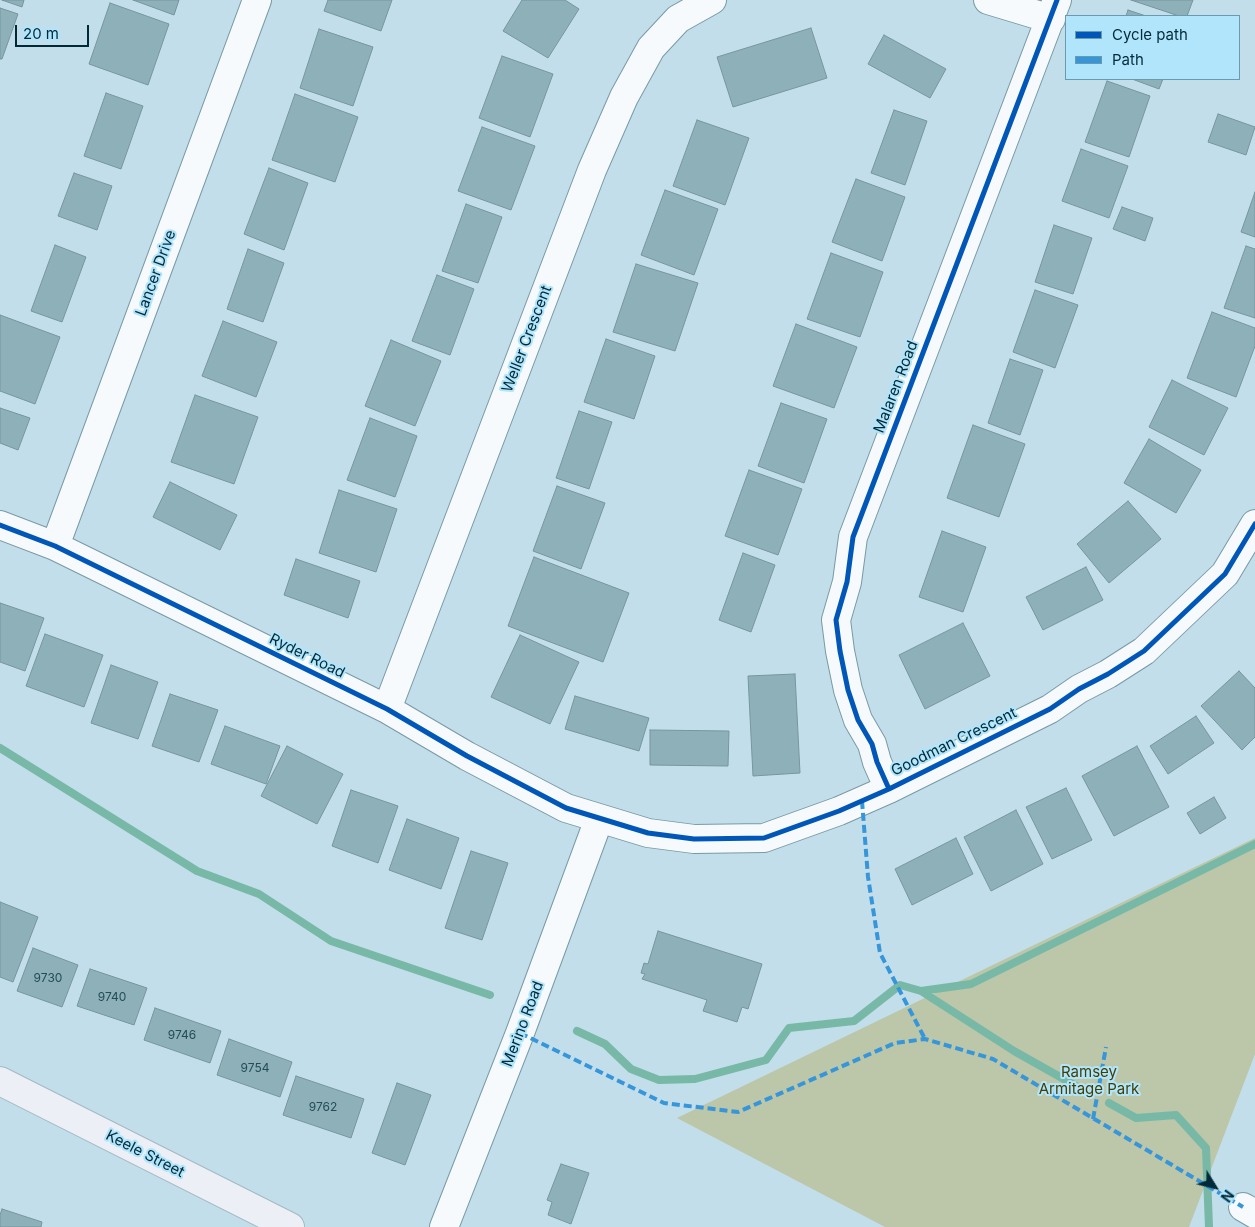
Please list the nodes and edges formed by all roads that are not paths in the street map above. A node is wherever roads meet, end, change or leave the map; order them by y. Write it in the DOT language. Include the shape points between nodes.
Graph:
graph roads {
  1 [pos="257,0"];
  2 [pos="712,0"];
  3 [pos="988,0"];
  4 [pos="1054,9"];
  5 [pos="1255,524"];
  6 [pos="0,525"];
  7 [pos="55,546"];
  8 [pos="387,710"];
  9 [pos="889,789"];
  10 [pos="599,819"];
  11 [pos="0,1081"];
  12 [pos="290,1227"];
  13 [pos="444,1227"];
  1 -- 7 [label="street, Lancer Drive"];
  2 -- 8 [label="street, Weller Crescent" via="678,19 667,30 651,48 624,97 588,179"];
  3 -- 4 [label="street"];
  4 -- 9 [label="street, Malaren Road" via="853,537 847,582 836,620 840,651 858,720 872,744"];
  5 -- 9 [label="street, Goodman Crescent" via="1226,574 1144,651 1050,708"];
  6 -- 7 [label="street, Ryder Road"];
  7 -- 8 [label="street, Ryder Road"];
  8 -- 10 [label="street, Ryder Road" via="529,789 566,808"];
  9 -- 10 [label="street, Goodman Crescent" via="764,838 694,839 648,833"];
  10 -- 13 [label="street, Merino Road"];
  11 -- 12 [label="main road, Keele Street"];
}
